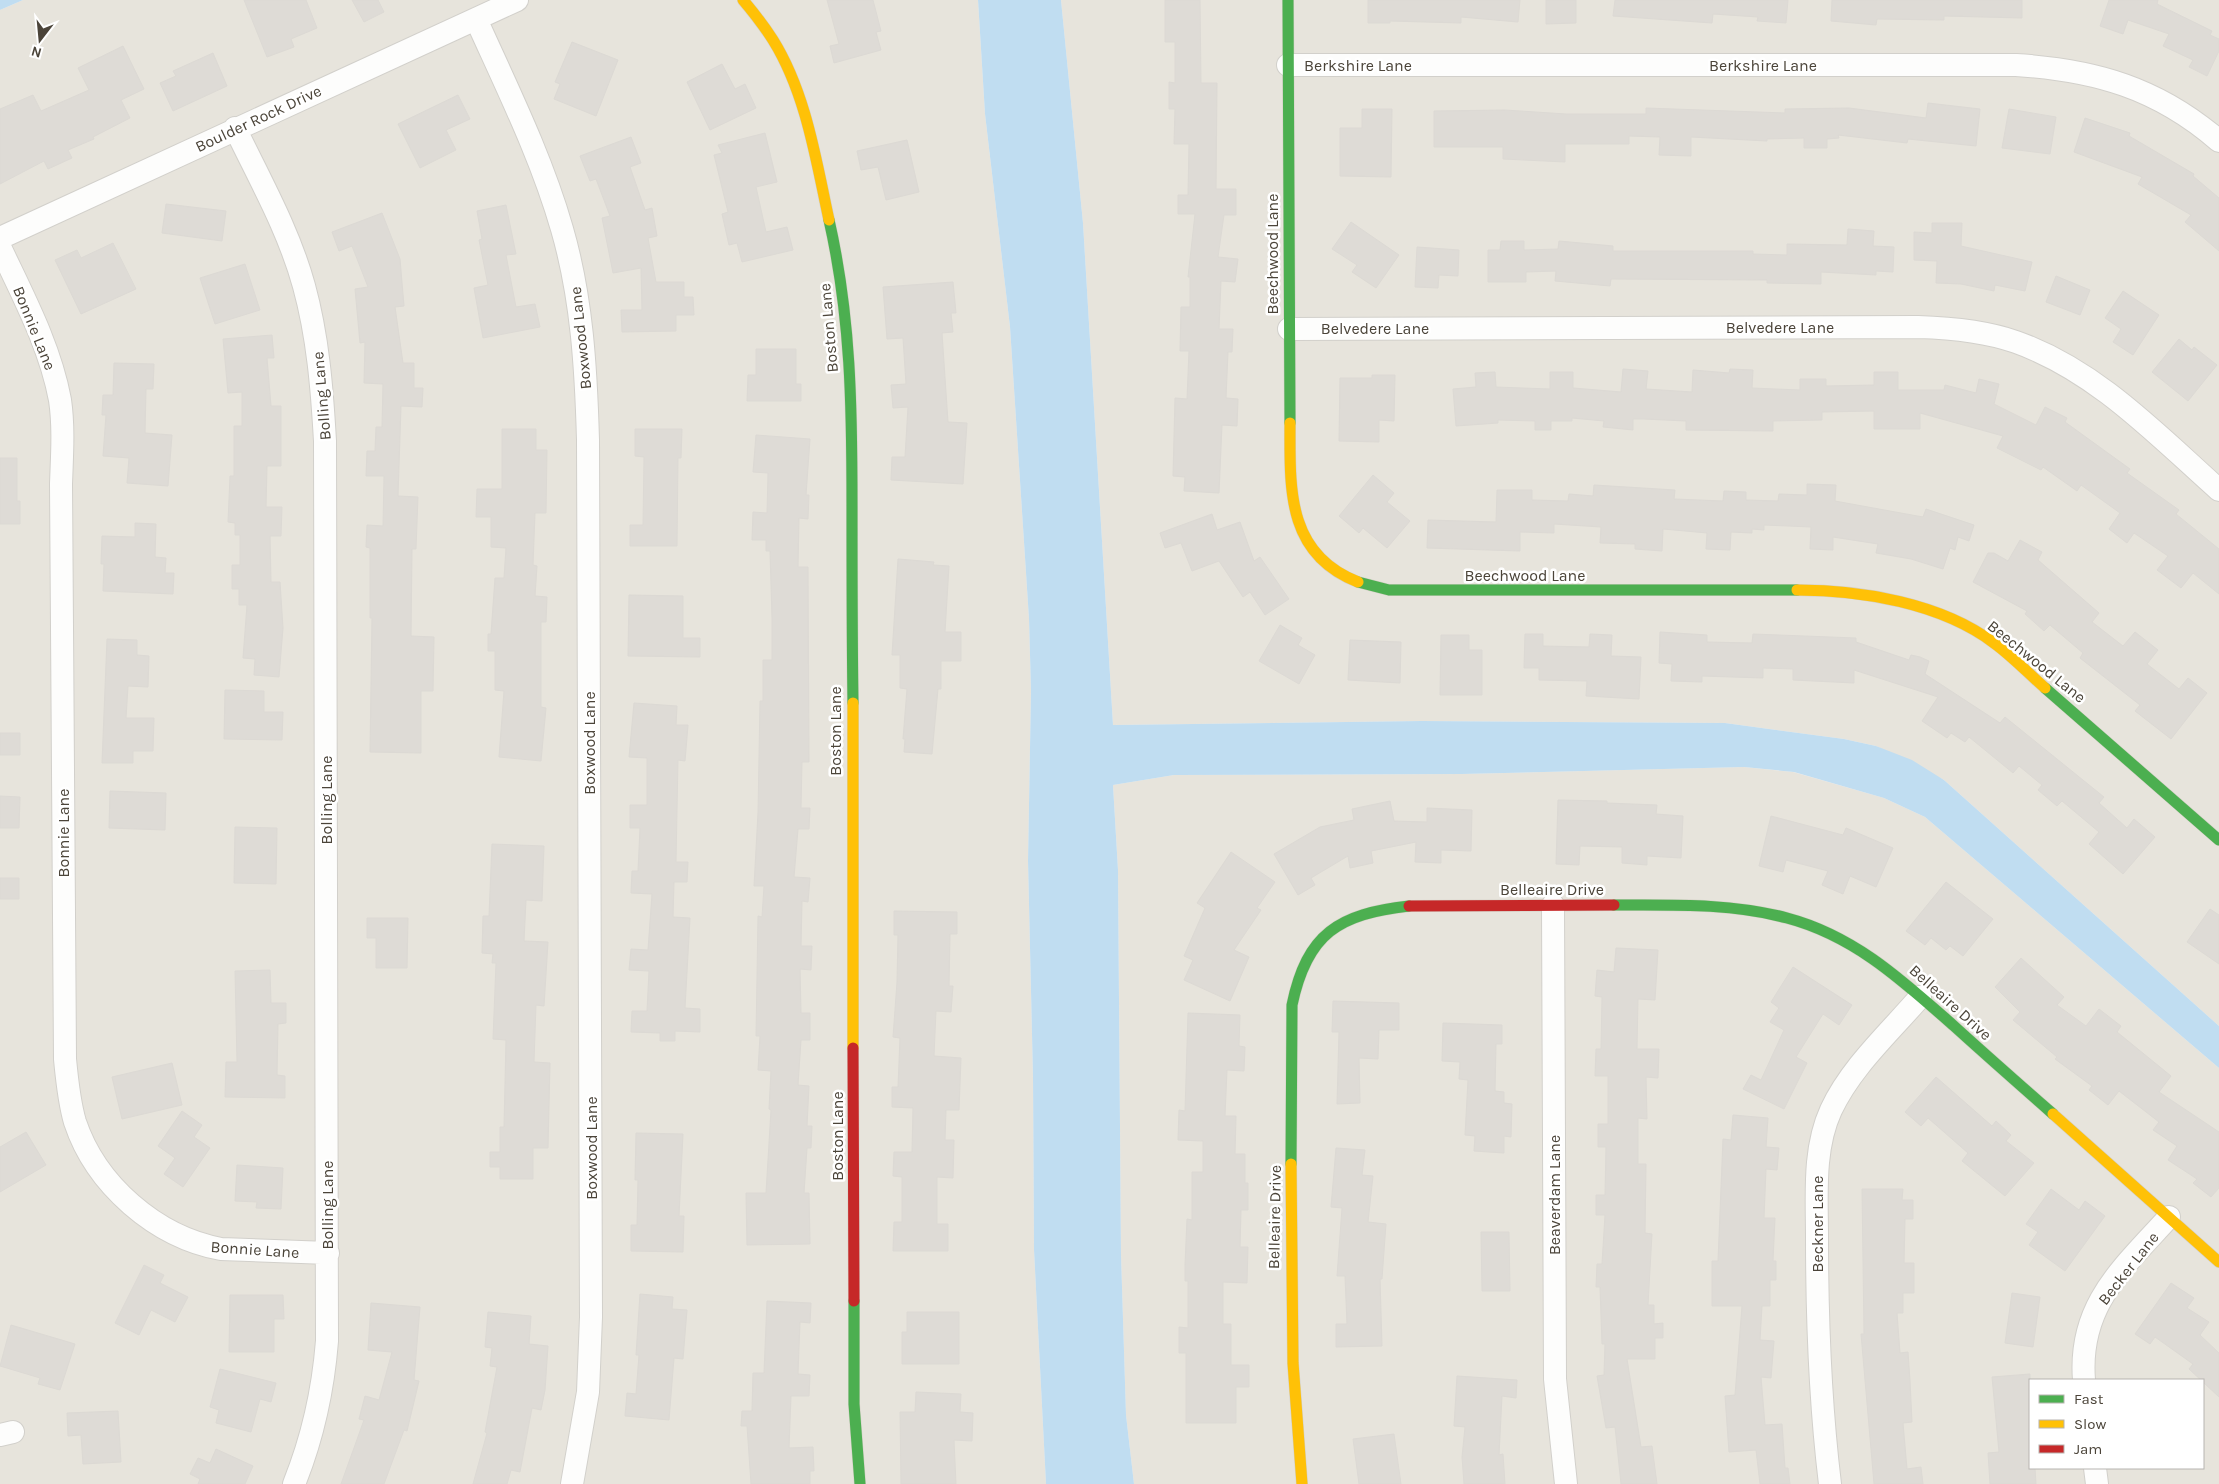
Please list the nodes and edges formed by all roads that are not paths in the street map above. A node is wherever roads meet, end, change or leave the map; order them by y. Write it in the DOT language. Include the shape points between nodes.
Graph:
graph roads {
  1 [pos="517,0"];
  2 [pos="743,0"];
  3 [pos="1288,0"];
  4 [pos="476,19"];
  5 [pos="1288,65"];
  6 [pos="235,128"];
  7 [pos="2219,141"];
  8 [pos="0,238"];
  9 [pos="0,247"];
  10 [pos="1289,329"];
  11 [pos="2219,490"];
  12 [pos="2219,840"];
  13 [pos="1553,906"];
  14 [pos="1920,997"];
  15 [pos="2169,1217"];
  16 [pos="328,1253"];
  17 [pos="2219,1262"];
  18 [pos="2084,1379"];
  19 [pos="2095,1469"];
  20 [pos="294,1484"];
  21 [pos="572,1484"];
  22 [pos="860,1484"];
  23 [pos="1302,1484"];
  24 [pos="1566,1484"];
  25 [pos="1830,1484"];
  26 [pos="2097,1484"];
  1 -- 4 [label="street, Boulder Rock Drive"];
  2 -- 22 [label="street, Boston Lane" via="777,45 800,96 833,237 847,334 852,447 854,1394"];
  3 -- 5 [label="street, Beechwood Lane"];
  4 -- 6 [label="street, Boulder Rock Drive"];
  4 -- 21 [label="street, Boxwood Lane" via="526,131 554,205 571,266 585,365 588,440 591,1317 588,1392"];
  5 -- 7 [label="street, Berkshire Lane" via="2049,67 2078,71 2134,87 2178,109"];
  5 -- 10 [label="street, Beechwood Lane"];
  6 -- 8 [label="street, Boulder Rock Drive"];
  6 -- 16 [label="street, Bolling Lane" via="296,261 313,321 322,377 326,547"];
  9 -- 16 [label="street, Bonnie Lane" via="43,342 58,391 62,425 65,1059 70,1105 76,1124 93,1158 119,1192 149,1218 179,1236 206,1246 234,1250"];
  10 -- 11 [label="street, Belvedere Lane" via="1918,327 1980,333 2033,349 2079,372 2123,405"];
  10 -- 12 [label="street, Beechwood Lane" via="1289,468 1294,514 1304,538 1342,576 1365,586 1396,591 1812,590 1856,592 1915,604 1950,618 1993,642"];
  13 -- 14 [label="street, Belleaire Drive" via="1718,906 1775,914 1825,931 1855,946 1894,973"];
  13 -- 23 [label="street, Belleaire Drive" via="1410,906 1374,910 1348,919 1324,935 1301,968 1294,991 1290,1026 1289,1267 1295,1413"];
  13 -- 24 [label="street, Beaverdam Lane" via="1555,1370"];
  14 -- 15 [label="street, Belleaire Drive"];
  14 -- 25 [label="street, Beckner Lane" via="1849,1080 1831,1110 1821,1140 1817,1187 1818,1328"];
  15 -- 17 [label="street, Belleaire Drive"];
  15 -- 18 [label="street, Becker Lane" via="2119,1273 2095,1309 2084,1350"];
  16 -- 20 [label="street, Bolling Lane" via="327,1341 322,1390 310,1440"];
  19 -- 26 [label="street"];
}
